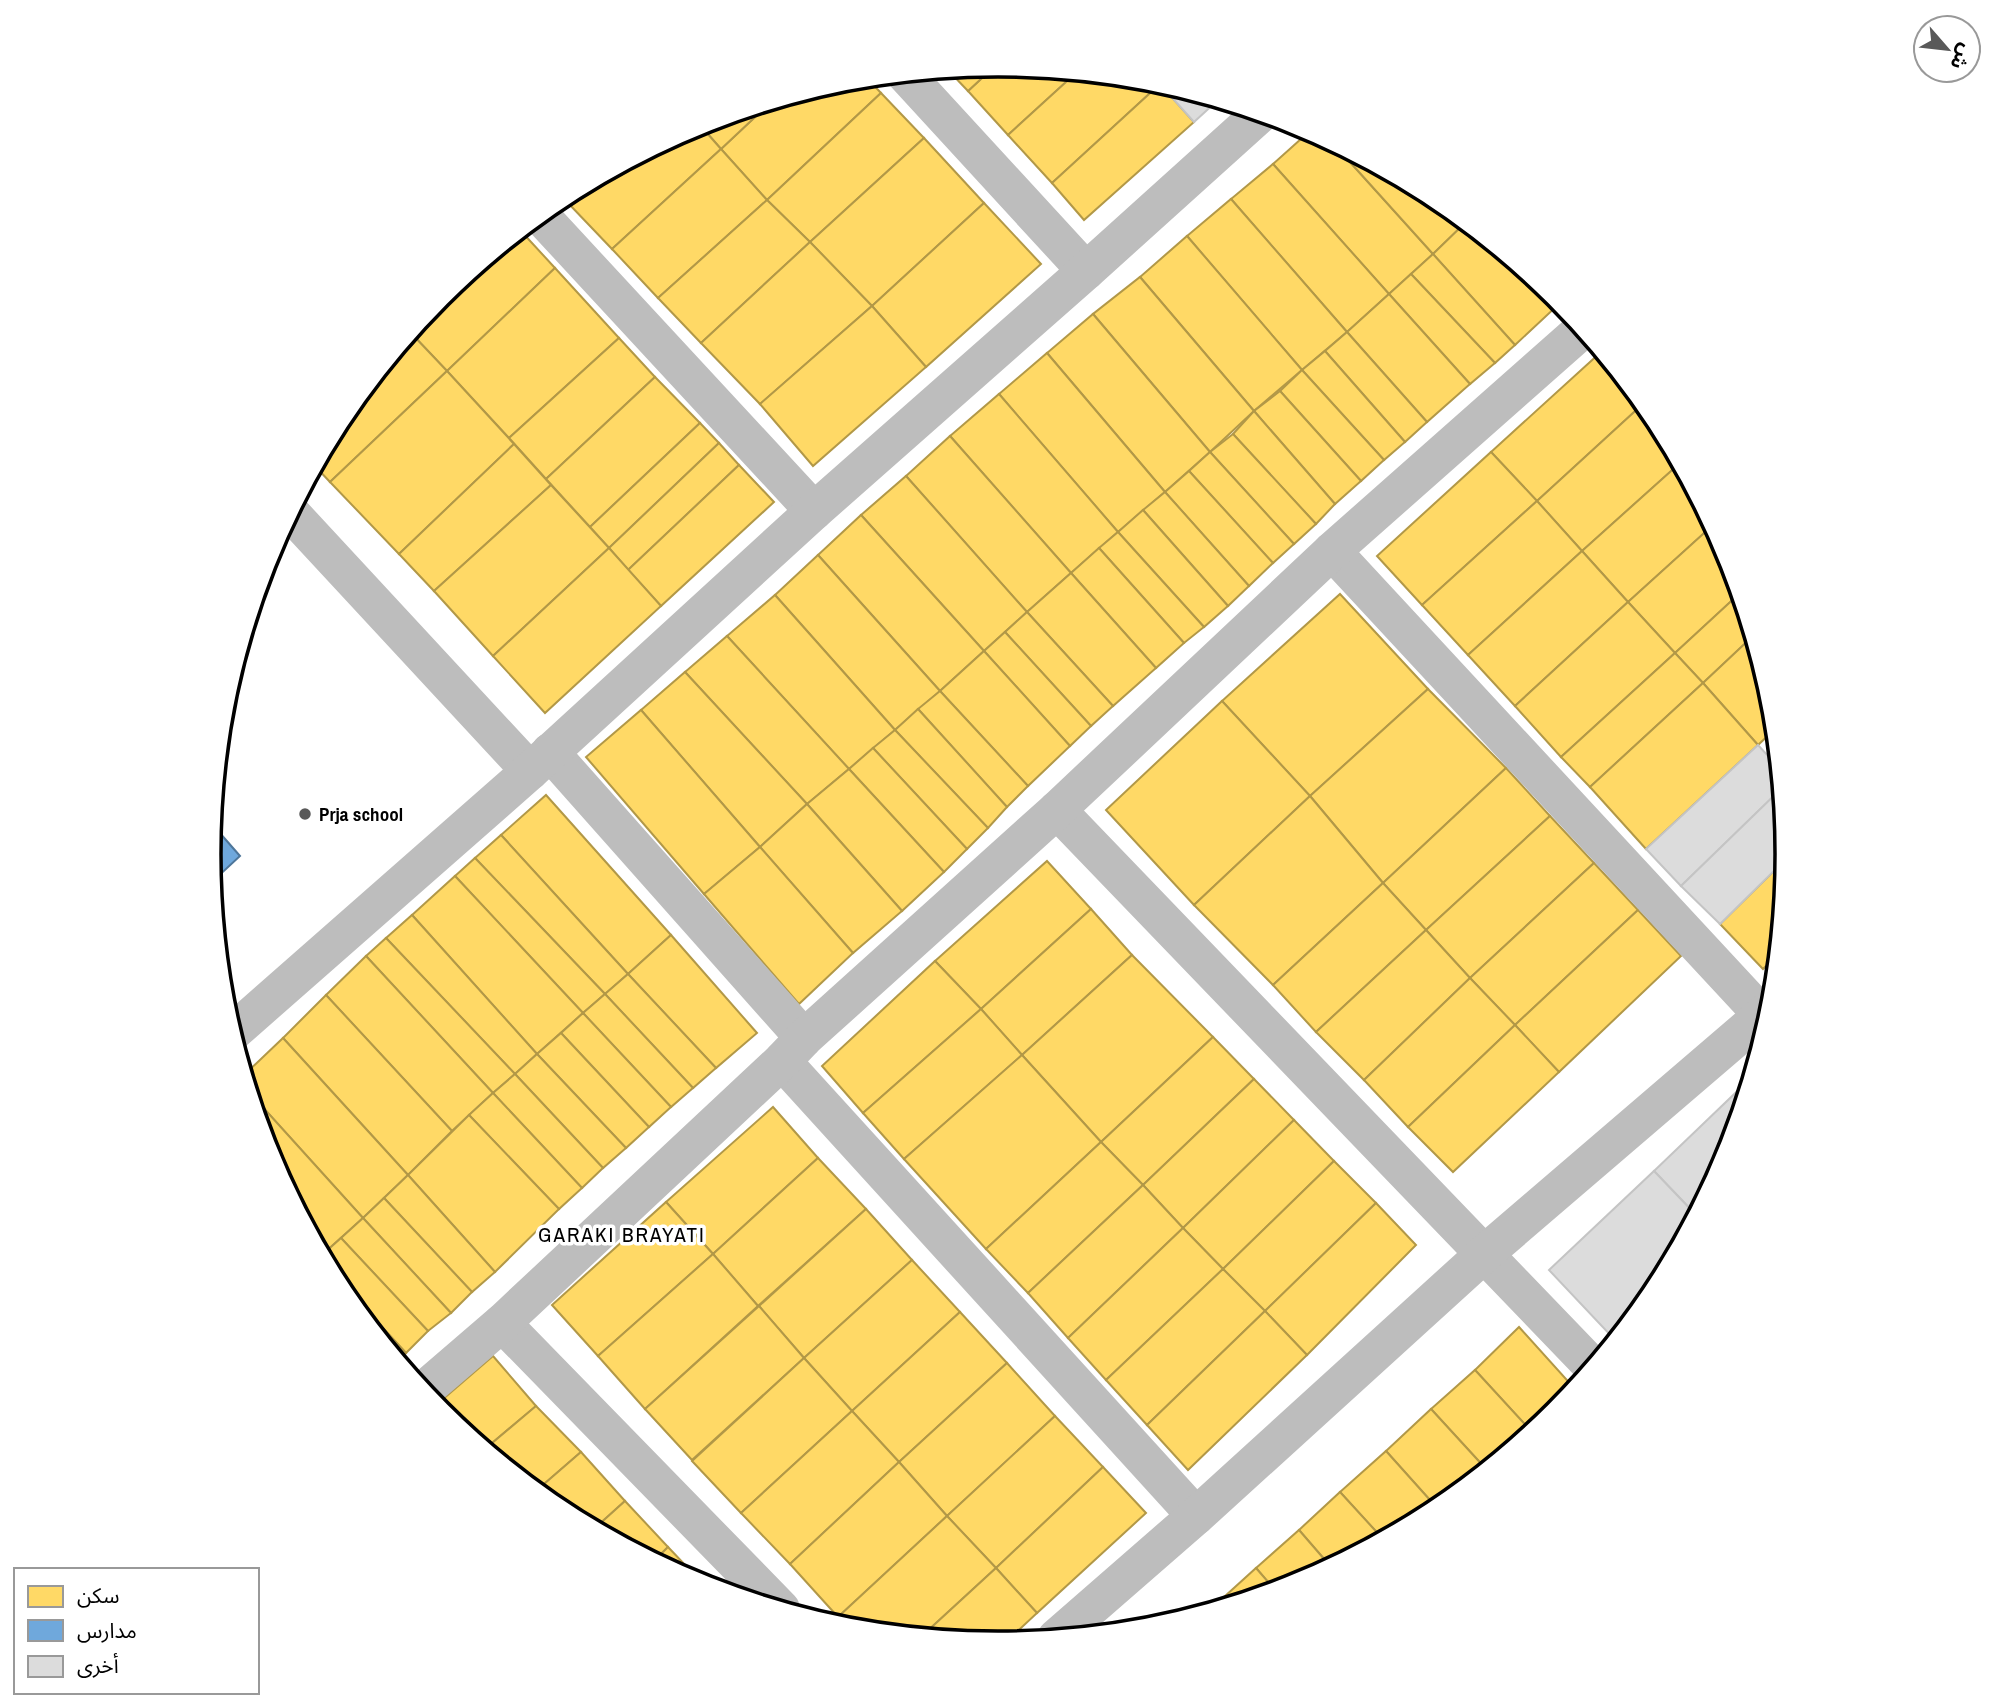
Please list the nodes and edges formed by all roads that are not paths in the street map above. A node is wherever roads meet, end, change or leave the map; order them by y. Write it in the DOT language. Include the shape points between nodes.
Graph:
graph roads {
  1 [pos="913,82"];
  2 [pos="1253,120"];
  3 [pos="547,222"];
  4 [pos="1086,271"];
  5 [pos="1576,335"];
  6 [pos="814,511"];
  7 [pos="297,519"];
  8 [pos="1332,551"];
  9 [pos="540,762"];
  10 [pos="1057,810"];
  11 [pos="1760,1006"];
  12 [pos="1756,1024"];
  13 [pos="240,1026"];
  14 [pos="793,1050"];
  15 [pos="1483,1255"];
  16 [pos="502,1323"];
  17 [pos="1587,1360"];
  18 [pos="431,1384"];
  19 [pos="1196,1516"];
  20 [pos="769,1596"];
  21 [pos="1067,1627"];
  1 -- 4 [label="street"];
  2 -- 4 [label="street"];
  3 -- 6 [label="street"];
  4 -- 6 [label="street"];
  5 -- 8 [label="street"];
  6 -- 9 [label="street"];
  7 -- 9 [label="street"];
  8 -- 10 [label="street"];
  8 -- 11 [label="street"];
  9 -- 13 [label="street"];
  9 -- 14 [label="street"];
  10 -- 14 [label="street"];
  10 -- 15 [label="street"];
  12 -- 15 [label="street"];
  14 -- 16 [label="street"];
  14 -- 19 [label="street"];
  15 -- 17 [label="street"];
  15 -- 19 [label="street"];
  16 -- 18 [label="street"];
  16 -- 20 [label="street"];
  19 -- 21 [label="street"];
}
